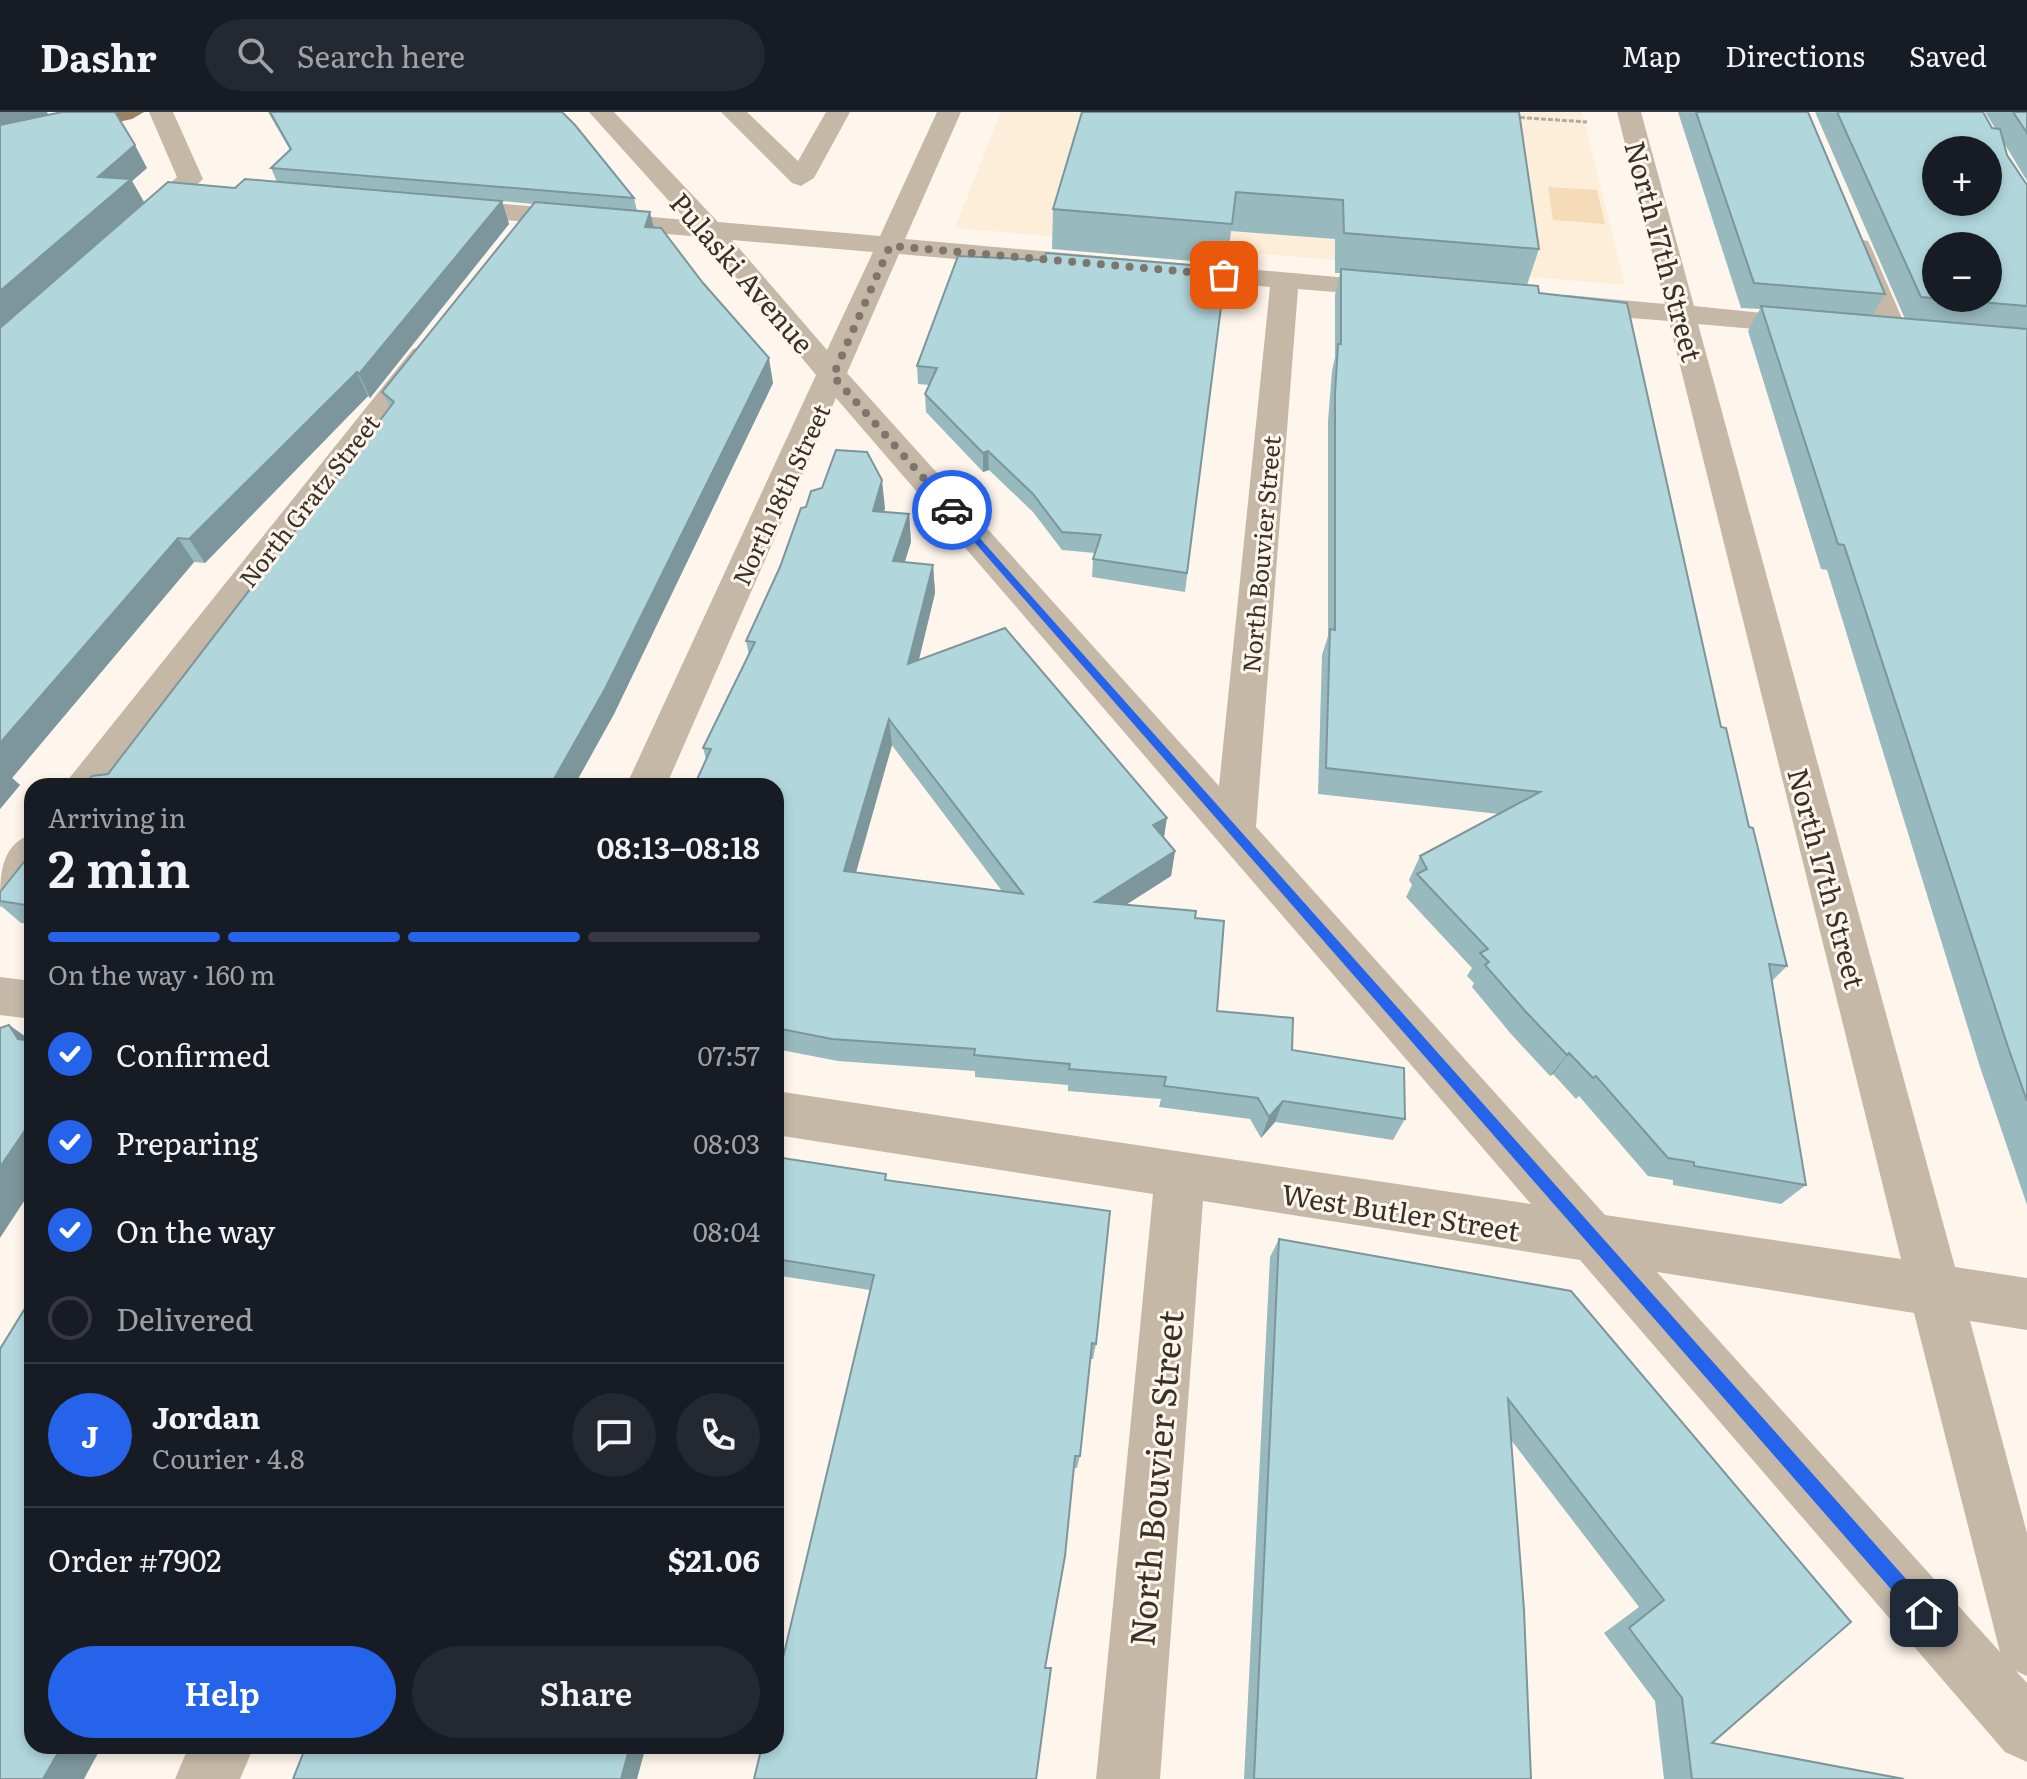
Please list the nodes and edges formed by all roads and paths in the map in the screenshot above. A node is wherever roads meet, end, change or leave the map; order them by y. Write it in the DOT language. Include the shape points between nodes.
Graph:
graph roads {
  1 [pos="132,112"];
  2 [pos="161,112"];
  3 [pos="601,112"];
  4 [pos="733,112"];
  5 [pos="838,112"];
  6 [pos="949,112"];
  7 [pos="1509,116"];
  8 [pos="1631,118"];
  9 [pos="64,119"];
  10 [pos="0,140"];
  11 [pos="185,185"];
  12 [pos="217,188"];
  13 [pos="423,205"];
  14 [pos="1851,229"];
  15 [pos="710,230"];
  16 [pos="116,246"];
  17 [pos="890,246"];
  18 [pos="1285,280"];
  19 [pos="1427,292"];
  20 [pos="1539,302"];
  21 [pos="1681,314"];
  22 [pos="446,327"];
  23 [pos="1833,327"];
  24 [pos="1863,330"];
  25 [pos="1893,332"];
  26 [pos="1923,335"];
  27 [pos="833,376"];
  28 [pos="89,778"];
  29 [pos="650,778"];
  30 [pos="1235,829"];
  31 [pos="24,860"];
  32 [pos="0,890"];
  33 [pos="0,996"];
  34 [pos="24,999"];
  35 [pos="784,1114"];
  36 [pos="1180,1176"];
  37 [pos="1596,1241"];
  38 [pos="1935,1290"];
  39 [pos="2027,1304"];
  40 [pos="2027,1645"];
  41 [pos="2027,1730"];
  42 [pos="218,1754"];
  43 [pos="207,1779"];
  44 [pos="1128,1779"];
  1 -- 9 [label="main road"];
  2 -- 11 [label="street" via="190,174"];
  3 -- 15 [label="street, Pulaski Avenue"];
  4 -- 5 [label="street" via="801,178"];
  6 -- 17 [label="street, North 18th Street"];
  7 -- 8 [label="path"];
  8 -- 21 [label="street, North 17th Street"];
  9 -- 10 [label="main road"];
  11 -- 12 [label="street"];
  11 -- 16 [label="street"];
  13 -- 15 [label="street" via="524,227"];
  14 -- 25 [label="street"];
  15 -- 17 [label="street"];
  15 -- 27 [label="street, Pulaski Avenue"];
  17 -- 18 [label="street"];
  17 -- 27 [label="street, North 18th Street"];
  18 -- 19 [label="street"];
  18 -- 30 [label="street, North Bouvier Street"];
  20 -- 21 [label="street"];
  21 -- 23 [label="street"];
  21 -- 38 [label="street, North 17th Street"];
  22 -- 28 [label="street, North Gratz Street"];
  24 -- 25 [label="street"];
  25 -- 26 [label="street"];
  27 -- 29 [label="street, North 18th Street"];
  27 -- 30 [label="street, Pulaski Avenue"];
  30 -- 37 [label="street, Pulaski Avenue"];
  31 -- 32 [label="street"];
  33 -- 34 [label="street"];
  35 -- 36 [label="street, West Butler Street"];
  36 -- 37 [label="street, West Butler Street"];
  36 -- 44 [label="street, North Bouvier Street"];
  37 -- 38 [label="street, West Butler Street"];
  37 -- 41 [label="street, Pulaski Avenue"];
  38 -- 39 [label="street, West Butler Street"];
  38 -- 40 [label="street, North 17th Street"];
  42 -- 43 [label="street"];
}
